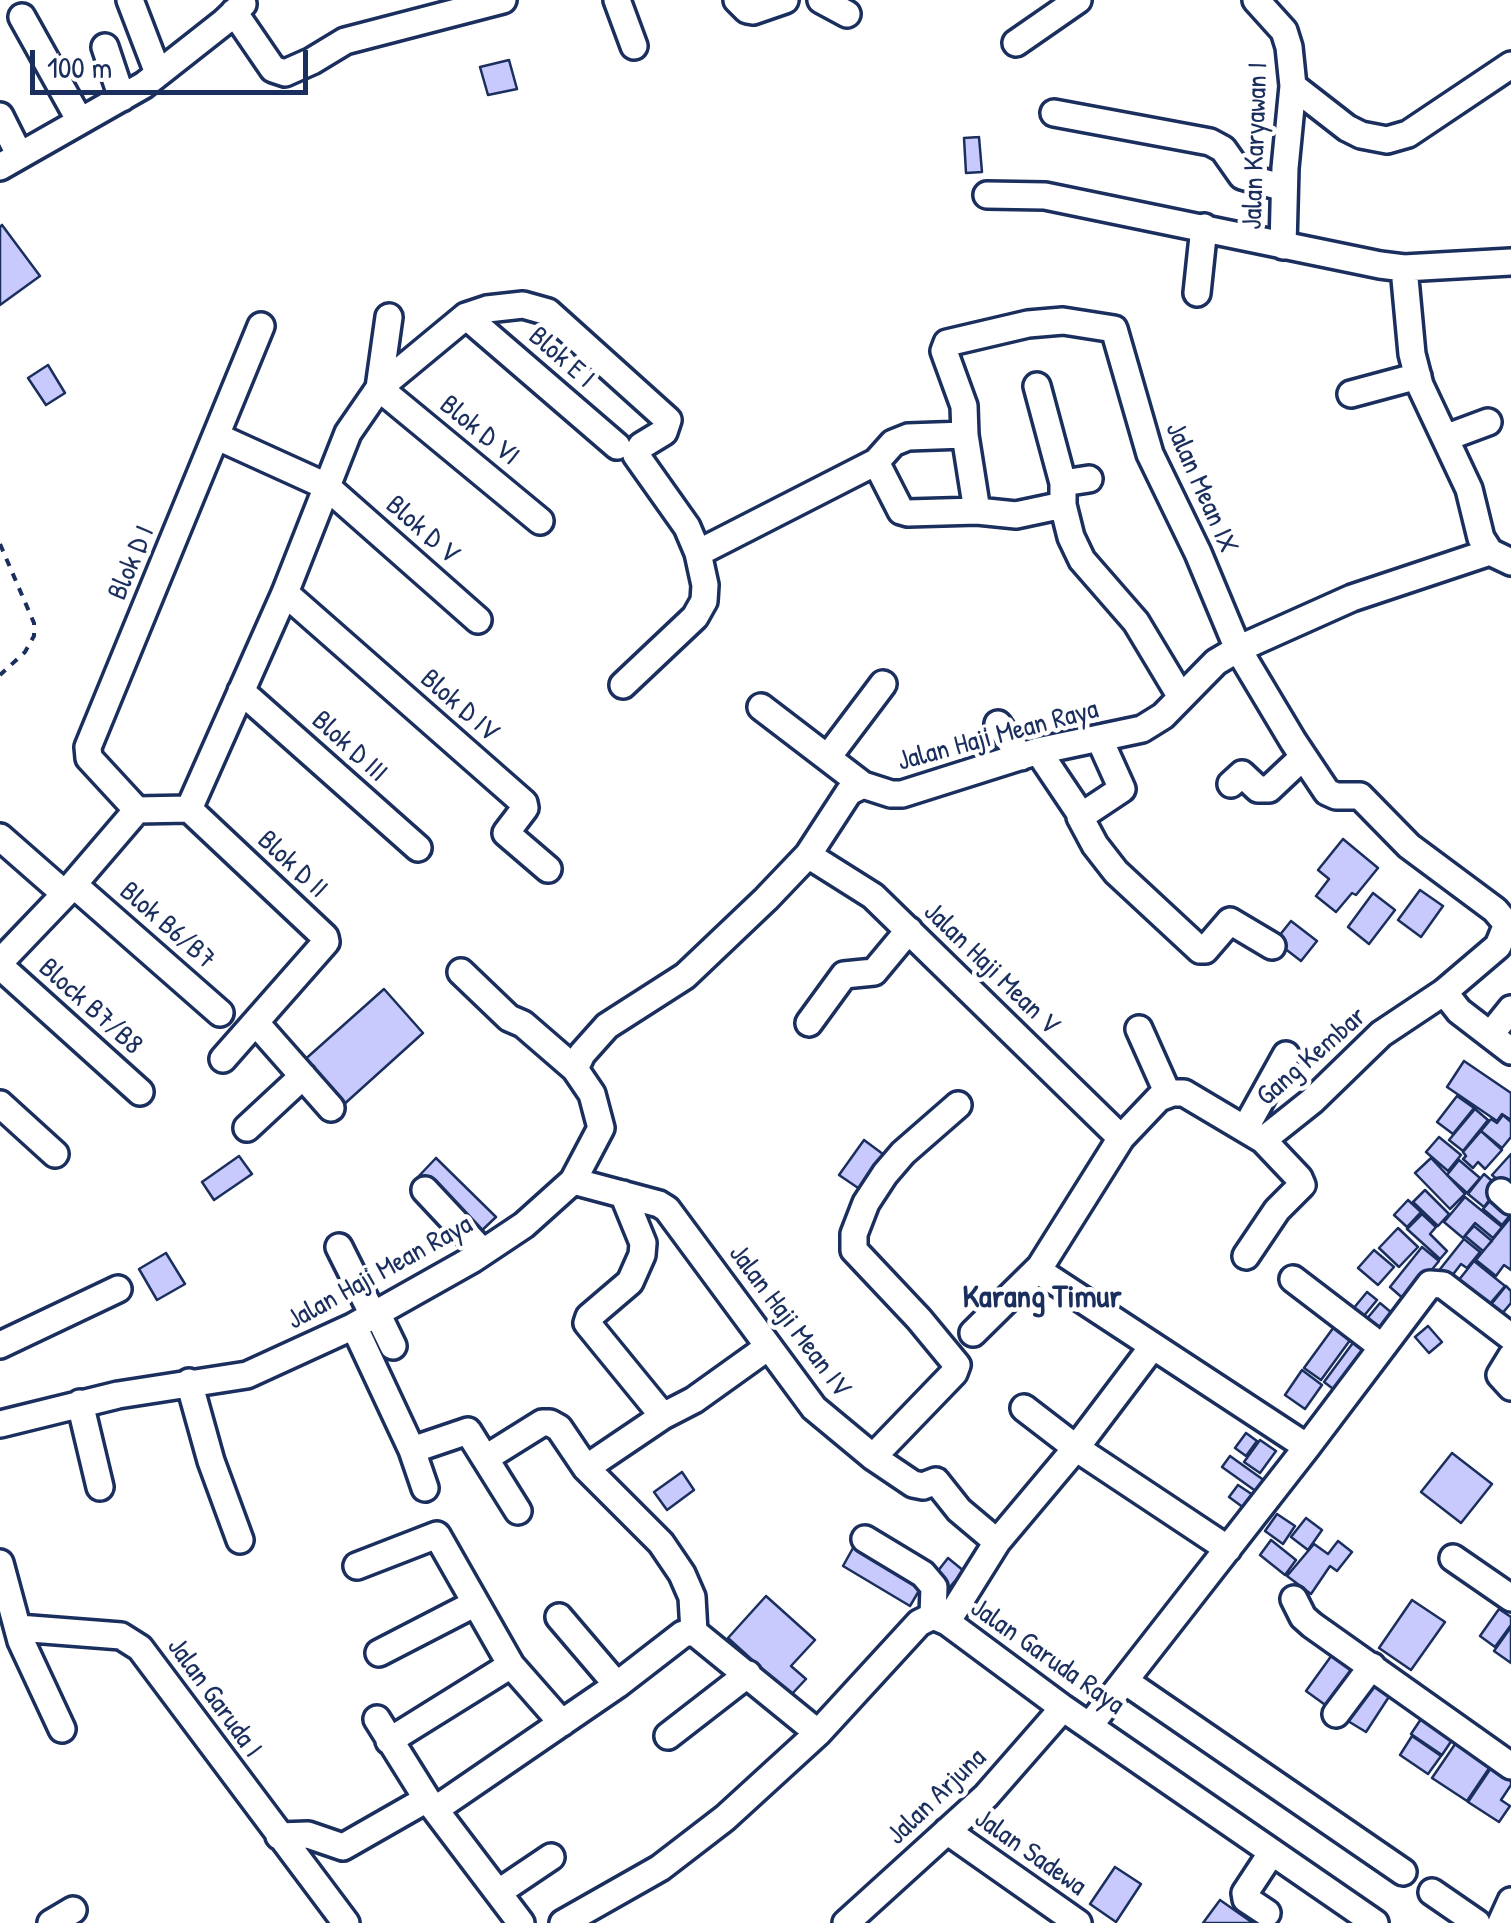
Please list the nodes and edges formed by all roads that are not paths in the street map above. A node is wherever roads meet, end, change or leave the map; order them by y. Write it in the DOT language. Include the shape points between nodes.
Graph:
graph roads {
  1 [pos="130,0"];
  2 [pos="503,0"];
  3 [pos="617,0"];
  4 [pos="737,0"];
  5 [pos="785,0"];
  6 [pos="821,0"];
  7 [pos="1078,0"];
  8 [pos="1256,0"];
  9 [pos="240,6"];
  10 [pos="847,14"];
  11 [pos="22,17"];
  12 [pos="1016,43"];
  13 [pos="634,46"];
  14 [pos="105,47"];
  15 [pos="1511,66"];
  16 [pos="158,73"];
  17 [pos="1293,86"];
  18 [pos="122,98"];
  19 [pos="1054,113"];
  20 [pos="0,116"];
  21 [pos="80,121"];
  22 [pos="9,161"];
  23 [pos="1284,188"];
  24 [pos="987,194"];
  25 [pos="1204,227"];
  26 [pos="1283,246"];
  27 [pos="1511,262"];
  28 [pos="1404,268"];
  29 [pos="1197,293"];
  30 [pos="466,316"];
  31 [pos="389,317"];
  32 [pos="262,326"];
  33 [pos="1418,376"];
  34 [pos="1037,386"];
  35 [pos="379,388"];
  36 [pos="1352,394"];
  37 [pos="1488,422"];
  38 [pos="964,435"];
  39 [pos="218,438"];
  40 [pos="1445,438"];
  41 [pos="617,446"];
  42 [pos="876,462"];
  43 [pos="1089,479"];
  44 [pos="326,486"];
  45 [pos="1063,494"];
  46 [pos="977,511"];
  47 [pos="540,521"];
  48 [pos="698,553"];
  49 [pos="1501,557"];
  50 [pos="285,594"];
  51 [pos="478,620"];
  52 [pos="1242,656"];
  53 [pos="883,684"];
  54 [pos="623,685"];
  55 [pos="241,691"];
  56 [pos="1181,697"];
  57 [pos="761,707"];
  58 [pos="998,724"];
  59 [pos="1099,738"];
  60 [pos="1030,754"];
  61 [pos="828,756"];
  62 [pos="1303,757"];
  63 [pos="1230,784"];
  64 [pos="863,786"];
  65 [pos="137,810"];
  66 [pos="189,810"];
  67 [pos="1081,815"];
  68 [pos="0,836"];
  69 [pos="418,848"];
  70 [pos="808,854"];
  71 [pos="548,869"];
  72 [pos="70,890"];
  73 [pos="909,930"];
  74 [pos="1505,943"];
  75 [pos="1272,946"];
  76 [pos="0,964"];
  77 [pos="461,972"];
  78 [pos="1444,992"];
  79 [pos="1511,1009"];
  80 [pos="220,1013"];
  81 [pos="256,1023"];
  82 [pos="809,1023"];
  83 [pos="1140,1029"];
  84 [pos="1490,1035"];
  85 [pos="1511,1051"];
  86 [pos="1286,1055"];
  87 [pos="223,1059"];
  88 [pos="576,1070"];
  89 [pos="304,1076"];
  90 [pos="140,1092"];
  91 [pos="1168,1094"];
  92 [pos="0,1104"];
  93 [pos="958,1105"];
  94 [pos="332,1108"];
  95 [pos="247,1128"];
  96 [pos="1254,1134"];
  97 [pos="1121,1138"];
  98 [pos="55,1154"];
  99 [pos="574,1181"];
  100 [pos="425,1190"];
  101 [pos="624,1194"];
  102 [pos="339,1246"];
  103 [pos="484,1252"];
  104 [pos="1246,1256"];
  105 [pos="1040,1267"];
  106 [pos="1293,1279"];
  107 [pos="118,1289"];
  108 [pos="368,1318"];
  109 [pos="973,1332"];
  110 [pos="1511,1337"];
  111 [pos="0,1345"];
  112 [pos="393,1346"];
  113 [pos="1153,1346"];
  114 [pos="768,1347"];
  115 [pos="1382,1347"];
  116 [pos="1511,1357"];
  117 [pos="190,1382"];
  118 [pos="1511,1387"];
  119 [pos="80,1403"];
  120 [pos="1024,1408"];
  121 [pos="663,1416"];
  122 [pos="0,1424"];
  123 [pos="1308,1447"];
  124 [pos="1076,1448"];
  125 [pos="412,1450"];
  126 [pos="873,1457"];
  127 [pos="486,1458"];
  128 [pos="586,1468"];
  129 [pos="100,1486"];
  130 [pos="425,1488"];
  131 [pos="518,1511"];
  132 [pos="865,1539"];
  133 [pos="240,1540"];
  134 [pos="997,1542"];
  135 [pos="1228,1548"];
  136 [pos="1453,1558"];
  137 [pos="0,1563"];
  138 [pos="358,1566"];
  139 [pos="1511,1598"];
  140 [pos="1294,1599"];
  141 [pos="474,1604"];
  142 [pos="559,1617"];
  143 [pos="940,1619"];
  144 [pos="694,1632"];
  145 [pos="13,1641"];
  146 [pos="378,1653"];
  147 [pos="510,1666"];
  148 [pos="1372,1666"];
  149 [pos="748,1674"];
  150 [pos="1125,1681"];
  151 [pos="618,1684"];
  152 [pos="1063,1708"];
  153 [pos="1336,1714"];
  154 [pos="562,1723"];
  155 [pos="1090,1724"];
  156 [pos="62,1729"];
  157 [pos="818,1733"];
  158 [pos="668,1736"];
  159 [pos="1511,1766"];
  160 [pos="432,1804"];
  161 [pos="947,1831"];
  162 [pos="278,1836"];
  163 [pos="1272,1852"];
  164 [pos="550,1857"];
  165 [pos="1403,1872"];
  166 [pos="499,1892"];
  167 [pos="1432,1892"];
  168 [pos="1511,1901"];
  169 [pos="1267,1913"];
  170 [pos="346,1923"];
  171 [pos="521,1923"];
  172 [pos="563,1923"];
  173 [pos="846,1923"];
  174 [pos="1078,1923"];
  175 [pos="1375,1923"];
  176 [pos="1477,1923"];
  177 [pos="1501,1923"];
  1 -- 16 [label="street"];
  2 -- 9 [label="street" via="344,41 285,73 273,70"];
  3 -- 13 [label="street"];
  4 -- 5 [label="street" via="753,11"];
  6 -- 10 [label="street"];
  7 -- 12 [label="street"];
  8 -- 17 [label="street, Jalan Karyawan I" via="1284,31"];
  9 -- 16 [label="street"];
  11 -- 21 [label="street"];
  14 -- 18 [label="street"];
  15 -- 17 [label="street" via="1408,134 1386,140 1348,128"];
  16 -- 18 [label="street"];
  17 -- 23 [label="street, Jalan Karyawan I"];
  18 -- 21 [label="street"];
  19 -- 23 [label="street" via="1210,142 1242,176"];
  20 -- 22 [label="street"];
  21 -- 22 [label="street"];
  23 -- 26 [label="street, Jalan Karyawan I"];
  24 -- 25 [label="street" via="1045,196"];
  25 -- 26 [label="street"];
  25 -- 29 [label="street"];
  26 -- 28 [label="street"];
  27 -- 28 [label="street"];
  28 -- 33 [label="street"];
  30 -- 35 [label="street"];
  30 -- 41 [label="street, Blok E I"];
  30 -- 48 [label="street" via="538,307 659,410 668,426 636,454"];
  31 -- 35 [label="street"];
  32 -- 39 [label="street, Blok D I"];
  33 -- 36 [label="street"];
  33 -- 40 [label="street"];
  34 -- 45 [label="street"];
  35 -- 44 [label="street" via="348,433"];
  35 -- 47 [label="street, Blok D VI"];
  37 -- 40 [label="street"];
  38 -- 42 [label="street" via="908,437"];
  38 -- 46 [label="street"];
  38 -- 52 [label="street, Jalan Mean IX" via="964,406 947,344 1028,324 1110,327 1150,454"];
  39 -- 44 [label="street, Blok D V"];
  39 -- 65 [label="street, Blok D I" via="88,747 89,758"];
  40 -- 49 [label="street" via="1469,489 1481,538"];
  42 -- 46 [label="street" via="901,511"];
  42 -- 48 [label="street"];
  43 -- 45 [label="street"];
  44 -- 50 [label="street"];
  44 -- 51 [label="street, Blok D V"];
  45 -- 46 [label="street" via="1029,515"];
  45 -- 56 [label="street" via="1082,560 1136,622"];
  48 -- 54 [label="street" via="704,602"];
  49 -- 52 [label="street, Jalan Haji Mean Raya" via="1352,598"];
  50 -- 55 [label="street"];
  50 -- 71 [label="street, Blok D IV" via="524,802 506,833"];
  52 -- 56 [label="street, Jalan Haji Mean Raya" via="1216,662"];
  52 -- 62 [label="street, Jalan Mean IX"];
  53 -- 61 [label="street"];
  55 -- 66 [label="street"];
  55 -- 69 [label="street, Blok D III"];
  56 -- 59 [label="street, Jalan Haji Mean Raya" via="1142,728"];
  57 -- 61 [label="street"];
  58 -- 60 [label="street"];
  59 -- 60 [label="street, Jalan Haji Mean Raya"];
  59 -- 67 [label="street" via="1122,790"];
  60 -- 64 [label="street, Jalan Haji Mean Raya" via="902,794"];
  60 -- 67 [label="street"];
  61 -- 64 [label="street"];
  62 -- 63 [label="street" via="1269,789 1258,789 1242,774"];
  62 -- 74 [label="street, Jalan Mean IX" via="1326,792 1360,796 1409,846 1495,910"];
  64 -- 70 [label="street, Jalan Haji Mean Raya" via="849,792"];
  65 -- 66 [label="street"];
  65 -- 72 [label="street"];
  66 -- 81 [label="street, Blok D II" via="325,937 325,946"];
  67 -- 75 [label="street" via="1116,872 1200,950 1230,922"];
  68 -- 72 [label="street, Blok B6/B7"];
  70 -- 73 [label="street, Jalan Haji Mean V" via="873,896"];
  70 -- 88 [label="street, Jalan Haji Mean Raya" via="685,976 607,1026"];
  72 -- 76 [label="street"];
  72 -- 80 [label="street, Blok B6/B7"];
  73 -- 82 [label="street" via="874,972 844,975"];
  73 -- 97 [label="street, Jalan Haji Mean V"];
  74 -- 78 [label="street, Gang Kembar"];
  76 -- 90 [label="street, Block B7/B8"];
  77 -- 88 [label="street"];
  78 -- 84 [label="street"];
  78 -- 96 [label="street, Gang Kembar" via="1381,1034 1312,1101"];
  79 -- 84 [label="street"];
  81 -- 87 [label="street, Blok D II"];
  81 -- 89 [label="street"];
  83 -- 91 [label="street"];
  84 -- 85 [label="street"];
  86 -- 96 [label="street"];
  88 -- 99 [label="street, Jalan Haji Mean Raya" via="592,1094 601,1128"];
  89 -- 94 [label="street"];
  89 -- 95 [label="street"];
  91 -- 96 [label="street, Gang Kembar" via="1184,1093"];
  91 -- 97 [label="street"];
  92 -- 98 [label="street"];
  93 -- 126 [label="street" via="885,1174 852,1243 957,1365"];
  96 -- 104 [label="street" via="1302,1185"];
  97 -- 105 [label="street"];
  99 -- 101 [label="street, Jalan Haji Mean IV"];
  99 -- 103 [label="street, Jalan Haji Mean Raya"];
  100 -- 103 [label="street"];
  101 -- 114 [label="street, Jalan Haji Mean IV" via="667,1209"];
  101 -- 121 [label="street" via="642,1256 630,1282 587,1323"];
  102 -- 108 [label="street"];
  103 -- 108 [label="street, Jalan Haji Mean Raya"];
  105 -- 109 [label="street"];
  105 -- 113 [label="street"];
  106 -- 115 [label="street"];
  107 -- 111 [label="street"];
  108 -- 112 [label="street"];
  108 -- 117 [label="street, Jalan Haji Mean Raya" via="247,1376"];
  108 -- 125 [label="street"];
  110 -- 115 [label="street" via="1436,1282"];
  113 -- 123 [label="street"];
  113 -- 124 [label="street"];
  114 -- 121 [label="street"];
  114 -- 126 [label="street, Jalan Haji Mean IV" via="814,1408"];
  115 -- 123 [label="street"];
  116 -- 118 [label="street" via="1500,1376"];
  117 -- 119 [label="street, Jalan Haji Mean Raya"];
  117 -- 133 [label="street"];
  119 -- 122 [label="street, Jalan Haji Mean Raya"];
  119 -- 129 [label="street"];
  120 -- 124 [label="street"];
  121 -- 128 [label="street"];
  123 -- 135 [label="street"];
  124 -- 134 [label="street"];
  124 -- 135 [label="street"];
  125 -- 127 [label="street" via="466,1430"];
  125 -- 130 [label="street"];
  126 -- 134 [label="street, Jalan Haji Mean IV" via="918,1486 936,1481"];
  127 -- 128 [label="street" via="550,1422"];
  127 -- 131 [label="street"];
  128 -- 144 [label="street" via="661,1543 682,1574 692,1597"];
  132 -- 143 [label="street" via="923,1574 934,1587"];
  134 -- 143 [label="street"];
  135 -- 150 [label="street"];
  136 -- 139 [label="street"];
  137 -- 145 [label="street"];
  138 -- 141 [label="street" via="438,1535"];
  140 -- 148 [label="street" via="1312,1626"];
  141 -- 146 [label="street"];
  141 -- 147 [label="street"];
  142 -- 151 [label="street"];
  143 -- 152 [label="street, Jalan Garuda Raya"];
  143 -- 157 [label="street, Jalan Garuda Raya" via="919,1622"];
  144 -- 149 [label="street"];
  144 -- 151 [label="street"];
  145 -- 156 [label="street"];
  145 -- 162 [label="street, Jalan Garuda I" via="121,1636 140,1648"];
  147 -- 154 [label="street"];
  147 -- 160 [label="street" via="383,1730"];
  148 -- 153 [label="street"];
  148 -- 159 [label="street"];
  149 -- 157 [label="street"];
  149 -- 158 [label="street"];
  150 -- 155 [label="street"];
  150 -- 165 [label="street"];
  151 -- 154 [label="street"];
  152 -- 155 [label="street, Jalan Garuda Raya"];
  152 -- 161 [label="street, Jalan Arjuna"];
  154 -- 160 [label="street"];
  155 -- 163 [label="street, Jalan Garuda Raya"];
  157 -- 172 [label="street, Jalan Garuda Raya" via="689,1848"];
  160 -- 162 [label="street" via="342,1847 308,1835"];
  160 -- 166 [label="street"];
  161 -- 173 [label="street, Jalan Arjuna"];
  161 -- 174 [label="street, Jalan Sadewa"];
  162 -- 170 [label="street, Jalan Garuda I"];
  163 -- 169 [label="street" via="1245,1894"];
  163 -- 175 [label="street, Jalan Garuda Raya"];
  164 -- 166 [label="street"];
  166 -- 171 [label="street"];
  167 -- 176 [label="street"];
  168 -- 177 [label="street"];
}
